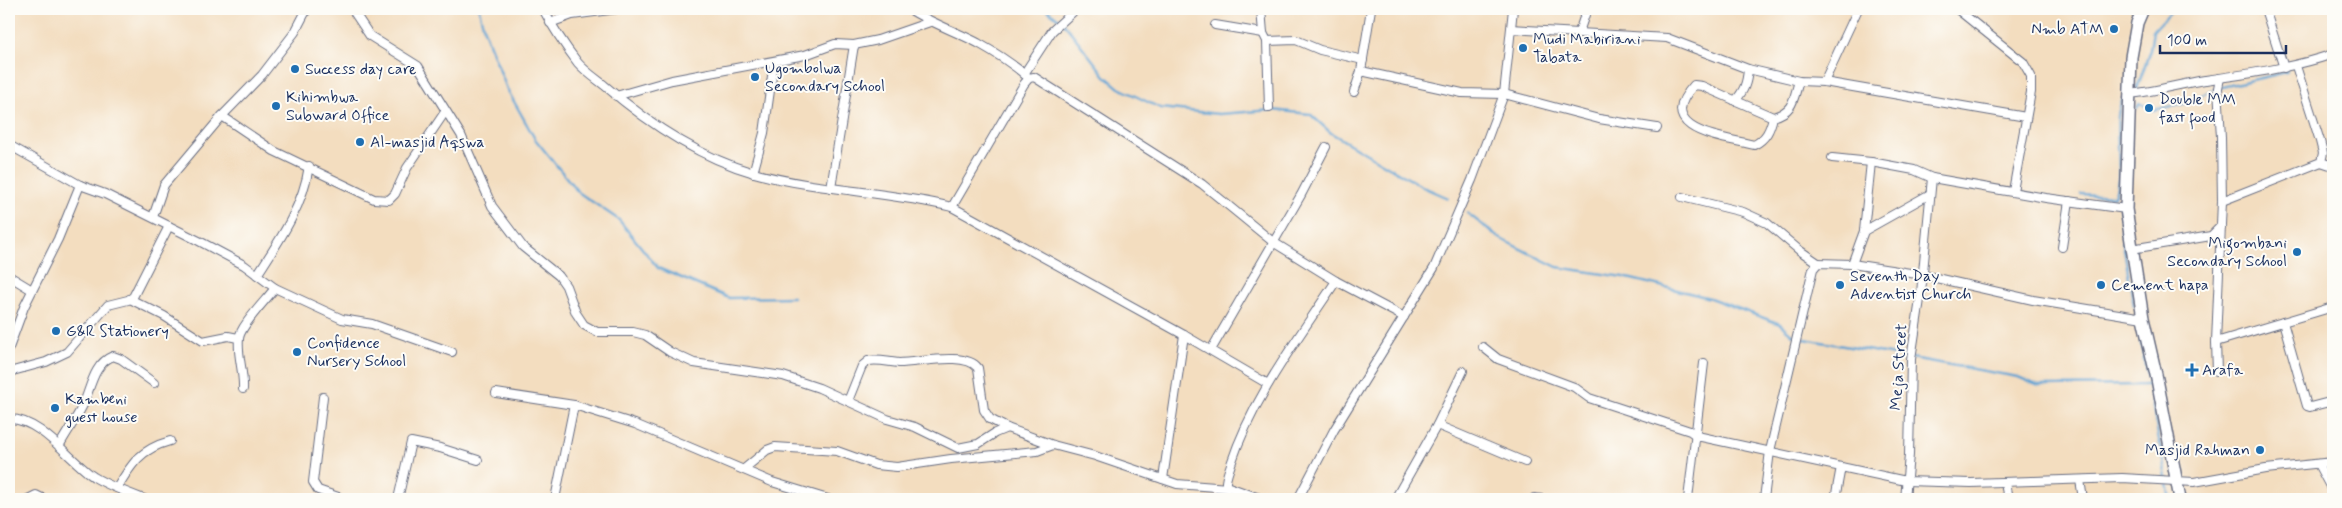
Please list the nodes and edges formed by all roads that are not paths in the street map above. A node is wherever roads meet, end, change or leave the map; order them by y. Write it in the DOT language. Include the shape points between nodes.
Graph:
graph roads {
  1 [pos="307,9"];
  2 [pos="352,9"];
  3 [pos="543,9"];
  4 [pos="617,9"];
  5 [pos="909,9"];
  6 [pos="1076,9"];
  7 [pos="1261,9"];
  8 [pos="1371,9"];
  9 [pos="1513,9"];
  10 [pos="1587,9"];
  11 [pos="1858,9"];
  12 [pos="1957,9"];
  13 [pos="2143,9"];
  14 [pos="2264,9"];
  15 [pos="930,22"];
  16 [pos="550,23"];
  17 [pos="1215,26"];
  18 [pos="1511,29"];
  19 [pos="1580,32"];
  20 [pos="1265,37"];
  21 [pos="854,45"];
  22 [pos="2333,54"];
  23 [pos="1363,60"];
  24 [pos="774,62"];
  25 [pos="2296,66"];
  26 [pos="2284,68"];
  27 [pos="1748,69"];
  28 [pos="1361,71"];
  29 [pos="1026,76"];
  30 [pos="2220,78"];
  31 [pos="1799,81"];
  32 [pos="1824,82"];
  33 [pos="1354,92"];
  34 [pos="1504,94"];
  35 [pos="2129,94"];
  36 [pos="616,96"];
  37 [pos="1735,101"];
  38 [pos="1269,108"];
  39 [pos="444,112"];
  40 [pos="222,116"];
  41 [pos="1773,117"];
  42 [pos="2026,117"];
  43 [pos="1657,128"];
  44 [pos="9,145"];
  45 [pos="1326,147"];
  46 [pos="1832,158"];
  47 [pos="1870,162"];
  48 [pos="2321,162"];
  49 [pos="309,166"];
  50 [pos="2333,166"];
  51 [pos="754,173"];
  52 [pos="1932,178"];
  53 [pos="80,185"];
  54 [pos="830,188"];
  55 [pos="2013,192"];
  56 [pos="1930,194"];
  57 [pos="1682,197"];
  58 [pos="2069,201"];
  59 [pos="2222,201"];
  60 [pos="952,207"];
  61 [pos="2126,209"];
  62 [pos="153,217"];
  63 [pos="169,226"];
  64 [pos="2221,226"];
  65 [pos="1864,231"];
  66 [pos="1273,242"];
  67 [pos="2062,247"];
  68 [pos="2131,249"];
  69 [pos="1818,263"];
  70 [pos="1852,264"];
  71 [pos="257,275"];
  72 [pos="1923,275"];
  73 [pos="9,276"];
  74 [pos="1336,281"];
  75 [pos="275,288"];
  76 [pos="32,290"];
  77 [pos="130,298"];
  78 [pos="2333,307"];
  79 [pos="1404,317"];
  80 [pos="2142,318"];
  81 [pos="2284,322"];
  82 [pos="1184,335"];
  83 [pos="238,338"];
  84 [pos="2216,342"];
  85 [pos="1483,347"];
  86 [pos="9,348"];
  87 [pos="1211,350"];
  88 [pos="452,352"];
  89 [pos="1704,363"];
  90 [pos="1463,371"];
  91 [pos="2217,371"];
  92 [pos="9,372"];
  93 [pos="154,383"];
  94 [pos="1268,384"];
  95 [pos="243,389"];
  96 [pos="496,393"];
  97 [pos="323,396"];
  98 [pos="848,401"];
  99 [pos="2333,401"];
  100 [pos="574,405"];
  101 [pos="9,419"];
  102 [pos="1437,425"];
  103 [pos="1007,428"];
  104 [pos="1697,436"];
  105 [pos="170,441"];
  106 [pos="1053,445"];
  107 [pos="59,446"];
  108 [pos="1770,451"];
  109 [pos="478,460"];
  110 [pos="1525,462"];
  111 [pos="2333,462"];
  112 [pos="2318,464"];
  113 [pos="1841,468"];
  114 [pos="744,469"];
  115 [pos="1163,479"];
  116 [pos="2080,480"];
  117 [pos="1906,481"];
  118 [pos="2177,482"];
  119 [pos="2005,483"];
  120 [pos="117,488"];
  121 [pos="1228,488"];
  122 [pos="2333,492"];
  123 [pos="28,499"];
  124 [pos="44,499"];
  125 [pos="144,499"];
  126 [pos="344,499"];
  127 [pos="398,499"];
  128 [pos="555,499"];
  129 [pos="828,499"];
  130 [pos="1262,499"];
  131 [pos="1298,499"];
  132 [pos="1395,499"];
  133 [pos="1688,499"];
  134 [pos="1764,499"];
  135 [pos="1835,499"];
  136 [pos="1905,499"];
  137 [pos="2008,499"];
  138 [pos="2083,499"];
  139 [pos="2180,499"];
  1 -- 40 [label="street" via="295,32 262,75"];
  2 -- 39 [label="street" via="370,36 418,66"];
  3 -- 16 [label="street"];
  4 -- 16 [label="street" via="572,15"];
  5 -- 15 [label="street"];
  6 -- 29 [label="street" via="1052,31"];
  7 -- 20 [label="street"];
  8 -- 23 [label="street"];
  9 -- 18 [label="street"];
  10 -- 19 [label="street"];
  11 -- 32 [label="street"];
  12 -- 42 [label="street" via="2027,66 2032,81"];
  13 -- 35 [label="main road" via="2134,37"];
  14 -- 26 [label="street"];
  15 -- 21 [label="street" via="898,35"];
  15 -- 29 [label="street" via="1001,56"];
  16 -- 36 [label="street" via="579,64"];
  17 -- 20 [label="street"];
  18 -- 19 [label="street"];
  18 -- 34 [label="street"];
  19 -- 27 [label="street" via="1667,38"];
  20 -- 23 [label="street" via="1296,40 1320,50"];
  20 -- 38 [label="street"];
  21 -- 24 [label="street" via="835,44"];
  21 -- 54 [label="street"];
  22 -- 25 [label="street"];
  23 -- 28 [label="street"];
  24 -- 36 [label="street" via="672,80"];
  24 -- 51 [label="street" via="764,133"];
  25 -- 26 [label="street"];
  25 -- 48 [label="street" via="2320,141"];
  26 -- 30 [label="street"];
  27 -- 31 [label="street"];
  27 -- 37 [label="street" via="1743,93"];
  28 -- 33 [label="street"];
  28 -- 34 [label="street" via="1462,93"];
  29 -- 60 [label="street"];
  29 -- 66 [label="street" via="1039,78 1085,111 1202,184"];
  30 -- 35 [label="street" via="2156,92"];
  30 -- 59 [label="street"];
  31 -- 32 [label="street"];
  31 -- 41 [label="street" via="1791,108 1785,114"];
  32 -- 42 [label="street"];
  34 -- 43 [label="street" via="1599,119"];
  34 -- 79 [label="street" via="1434,268"];
  35 -- 61 [label="main road"];
  36 -- 51 [label="street" via="662,131 698,151"];
  37 -- 41 [label="street"];
  37 -- 41 [label="street" via="1694,85 1685,94 1680,106 1681,116 1691,128 1754,145 1763,141 1770,131"];
  39 -- 49 [label="street" via="389,200 374,199"];
  39 -- 98 [label="street" via="461,135 492,206 518,241 559,276 584,326 597,332 645,335 687,361 782,376"];
  40 -- 49 [label="street" via="274,151"];
  40 -- 62 [label="street" via="164,185"];
  42 -- 55 [label="street"];
  44 -- 53 [label="street"];
  45 -- 66 [label="street"];
  46 -- 47 [label="street"];
  47 -- 52 [label="street" via="1914,170"];
  47 -- 65 [label="street"];
  48 -- 50 [label="street"];
  48 -- 59 [label="street"];
  49 -- 71 [label="street" via="298,205"];
  51 -- 54 [label="street"];
  52 -- 55 [label="street"];
  52 -- 56 [label="street, Meja Street"];
  53 -- 62 [label="street"];
  53 -- 76 [label="street"];
  54 -- 60 [label="street"];
  55 -- 58 [label="street"];
  56 -- 65 [label="street"];
  56 -- 72 [label="street, Meja Street"];
  57 -- 69 [label="street" via="1743,212 1767,223"];
  58 -- 61 [label="street"];
  58 -- 67 [label="street"];
  59 -- 64 [label="street"];
  60 -- 82 [label="street"];
  61 -- 68 [label="main road"];
  62 -- 63 [label="street"];
  63 -- 71 [label="street"];
  63 -- 77 [label="street"];
  64 -- 68 [label="street" via="2211,236"];
  64 -- 84 [label="street"];
  65 -- 70 [label="street"];
  66 -- 74 [label="street"];
  66 -- 87 [label="street"];
  68 -- 80 [label="main road"];
  69 -- 70 [label="street"];
  69 -- 108 [label="street" via="1813,269"];
  70 -- 72 [label="street"];
  71 -- 75 [label="street"];
  72 -- 80 [label="street" via="2033,300"];
  72 -- 117 [label="street, Meja Street" via="1911,359"];
  73 -- 76 [label="street"];
  74 -- 79 [label="street"];
  74 -- 94 [label="street"];
  75 -- 83 [label="street"];
  75 -- 88 [label="street" via="342,319 372,324"];
  76 -- 86 [label="street"];
  77 -- 83 [label="street" via="203,341 228,336"];
  77 -- 92 [label="street" via="108,305 68,352"];
  78 -- 81 [label="street"];
  79 -- 131 [label="street" via="1334,430"];
  80 -- 118 [label="main road"];
  81 -- 84 [label="street"];
  81 -- 99 [label="street" via="2307,406"];
  82 -- 87 [label="street"];
  82 -- 115 [label="street"];
  83 -- 95 [label="street"];
  84 -- 91 [label="street"];
  85 -- 104 [label="street" via="1498,359 1574,387 1588,398"];
  87 -- 94 [label="street"];
  89 -- 104 [label="street"];
  90 -- 102 [label="street"];
  93 -- 107 [label="street" via="112,356 97,369"];
  94 -- 121 [label="street" via="1242,435 1225,483"];
  96 -- 100 [label="street"];
  97 -- 126 [label="street" via="313,482 318,490"];
  98 -- 103 [label="street" via="958,448 978,444"];
  98 -- 103 [label="street" via="862,366 868,361 969,361 978,368 984,410 990,419"];
  100 -- 114 [label="street" via="635,424"];
  100 -- 128 [label="street"];
  101 -- 107 [label="street" via="27,424"];
  102 -- 110 [label="street"];
  102 -- 132 [label="street"];
  103 -- 106 [label="street"];
  104 -- 108 [label="street"];
  104 -- 133 [label="street"];
  105 -- 120 [label="street" via="151,447 139,457"];
  106 -- 114 [label="street" via="1037,451 897,467 876,465 838,452 775,447"];
  106 -- 115 [label="street"];
  107 -- 120 [label="street" via="95,477"];
  108 -- 113 [label="street"];
  108 -- 134 [label="street"];
  109 -- 127 [label="street" via="411,442"];
  111 -- 112 [label="street"];
  112 -- 118 [label="street"];
  112 -- 122 [label="street"];
  113 -- 117 [label="street"];
  113 -- 135 [label="street"];
  114 -- 129 [label="street" via="772,482"];
  115 -- 121 [label="street" via="1177,484"];
  116 -- 118 [label="street" via="2122,478"];
  116 -- 119 [label="street"];
  116 -- 138 [label="street"];
  117 -- 119 [label="street"];
  117 -- 136 [label="street, Meja Street"];
  118 -- 139 [label="main road"];
  119 -- 137 [label="street"];
  120 -- 125 [label="street"];
  121 -- 130 [label="street"];
  123 -- 124 [label="street" via="36,494"];
}
